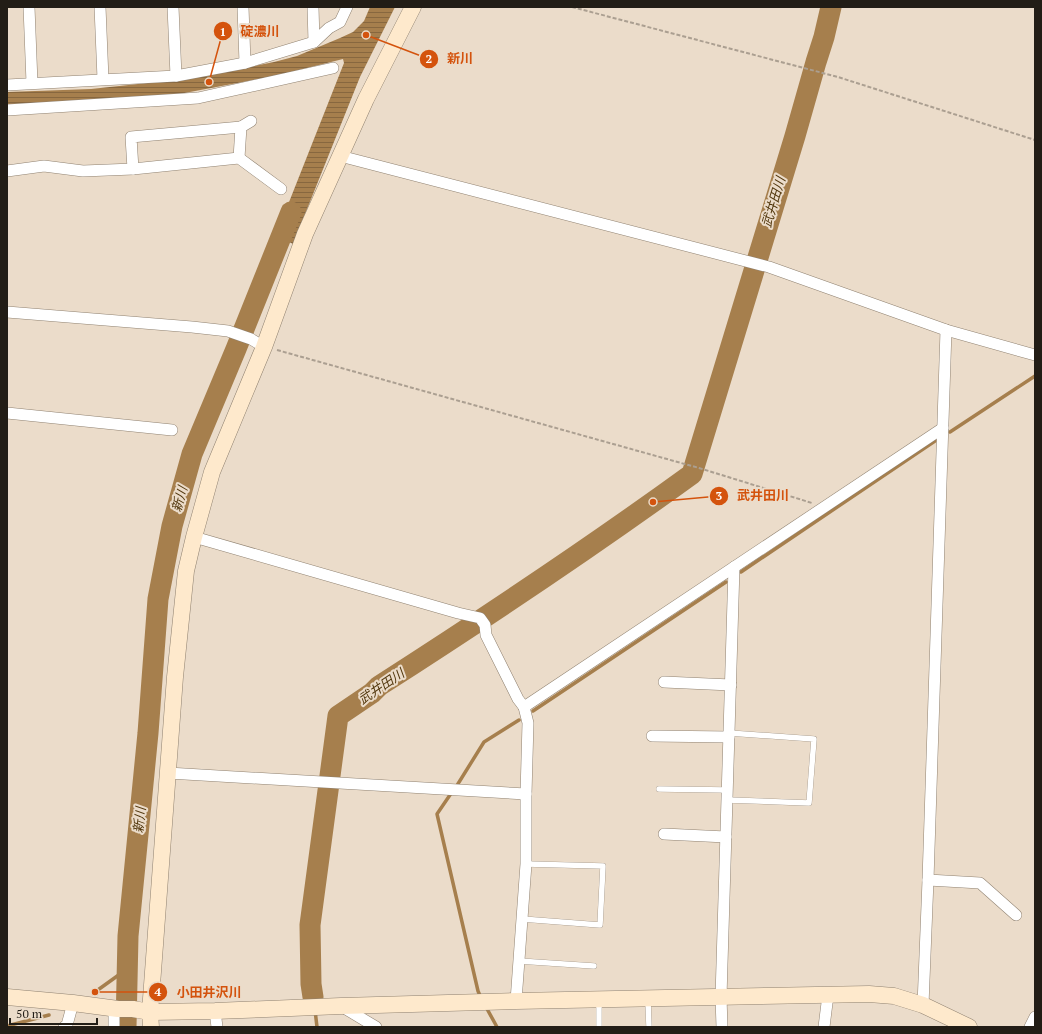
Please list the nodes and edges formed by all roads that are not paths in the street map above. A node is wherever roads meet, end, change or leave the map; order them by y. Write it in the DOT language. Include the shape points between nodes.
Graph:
graph roads {
  1 [pos="29,7"];
  2 [pos="100,7"];
  3 [pos="173,7"];
  4 [pos="243,7"];
  5 [pos="313,7"];
  6 [pos="347,7"];
  7 [pos="412,7"];
  8 [pos="314,42"];
  9 [pos="245,62"];
  10 [pos="333,68"];
  11 [pos="176,76"];
  12 [pos="103,79"];
  13 [pos="32,83"];
  14 [pos="7,85"];
  15 [pos="7,110"];
  16 [pos="251,121"];
  17 [pos="241,127"];
  18 [pos="340,156"];
  19 [pos="239,158"];
  20 [pos="133,168"];
  21 [pos="7,172"];
  22 [pos="281,189"];
  23 [pos="7,312"];
  24 [pos="946,330"];
  25 [pos="257,343"];
  26 [pos="1035,355"];
  27 [pos="7,413"];
  28 [pos="944,428"];
  29 [pos="172,430"];
  30 [pos="194,537"];
  31 [pos="734,567"];
  32 [pos="664,682"];
  33 [pos="731,685"];
  34 [pos="524,707"];
  35 [pos="729,735"];
  36 [pos="652,736"];
  37 [pos="168,773"];
  38 [pos="659,789"];
  39 [pos="526,794"];
  40 [pos="727,795"];
  41 [pos="664,834"];
  42 [pos="726,837"];
  43 [pos="526,864"];
  44 [pos="928,880"];
  45 [pos="1016,915"];
  46 [pos="522,919"];
  47 [pos="519,961"];
  48 [pos="594,966"];
  49 [pos="828,995"];
  50 [pos="7,997"];
  51 [pos="721,997"];
  52 [pos="648,998"];
  53 [pos="599,999"];
  54 [pos="73,1002"];
  55 [pos="516,1002"];
  56 [pos="923,1005"];
  57 [pos="341,1006"];
  58 [pos="122,1009"];
  59 [pos="1035,1018"];
  60 [pos="151,1019"];
  61 [pos="216,1019"];
  62 [pos="64,1027"];
  63 [pos="114,1027"];
  64 [pos="376,1027"];
  65 [pos="599,1027"];
  66 [pos="649,1027"];
  67 [pos="722,1027"];
  68 [pos="824,1027"];
  69 [pos="969,1027"];
  70 [pos="1030,1027"];
  1 -- 13 [label="street"];
  2 -- 12 [label="street"];
  3 -- 11 [label="street"];
  4 -- 9 [label="street"];
  5 -- 8 [label="street"];
  6 -- 8 [label="street" via="340,22"];
  7 -- 18 [label="street"];
  8 -- 9 [label="street"];
  9 -- 11 [label="street"];
  10 -- 15 [label="street" via="198,98"];
  11 -- 12 [label="street"];
  12 -- 13 [label="street"];
  13 -- 14 [label="street"];
  16 -- 17 [label="street"];
  17 -- 19 [label="street"];
  17 -- 20 [label="street" via="131,137"];
  18 -- 24 [label="street" via="769,267"];
  18 -- 25 [label="street"];
  19 -- 20 [label="street"];
  19 -- 22 [label="street"];
  20 -- 21 [label="street" via="83,171 44,166"];
  23 -- 25 [label="street" via="192,327 231,332"];
  24 -- 26 [label="street"];
  24 -- 28 [label="street"];
  25 -- 30 [label="street" via="212,472"];
  27 -- 29 [label="street"];
  28 -- 31 [label="street"];
  28 -- 44 [label="street"];
  30 -- 34 [label="street" via="483,622 486,635"];
  30 -- 37 [label="street" via="186,571 174,677"];
  31 -- 33 [label="street"];
  31 -- 34 [label="street"];
  32 -- 33 [label="street"];
  33 -- 35 [label="street"];
  34 -- 39 [label="street" via="528,723"];
  35 -- 36 [label="street"];
  35 -- 40 [label="street"];
  35 -- 40 [label="lane" via="814,739 809,803"];
  37 -- 39 [label="street"];
  37 -- 60 [label="street"];
  38 -- 40 [label="lane"];
  39 -- 43 [label="street"];
  40 -- 42 [label="street"];
  41 -- 42 [label="street"];
  42 -- 51 [label="street"];
  43 -- 46 [label="street"];
  43 -- 46 [label="lane" via="603,866 600,925"];
  44 -- 45 [label="street" via="980,883"];
  44 -- 56 [label="street"];
  46 -- 47 [label="street"];
  47 -- 48 [label="lane"];
  47 -- 55 [label="street"];
  49 -- 51 [label="street"];
  49 -- 56 [label="street" via="894,996"];
  49 -- 68 [label="street"];
  50 -- 54 [label="street"];
  51 -- 52 [label="street"];
  51 -- 67 [label="street"];
  52 -- 53 [label="street"];
  52 -- 66 [label="lane"];
  53 -- 55 [label="street"];
  53 -- 65 [label="lane"];
  54 -- 58 [label="street"];
  54 -- 62 [label="street" via="67,1025"];
  55 -- 57 [label="street"];
  56 -- 69 [label="street"];
  57 -- 61 [label="street"];
  57 -- 64 [label="street"];
  58 -- 60 [label="street"];
  58 -- 63 [label="street"];
  59 -- 70 [label="street"];
  60 -- 61 [label="street"];
}
